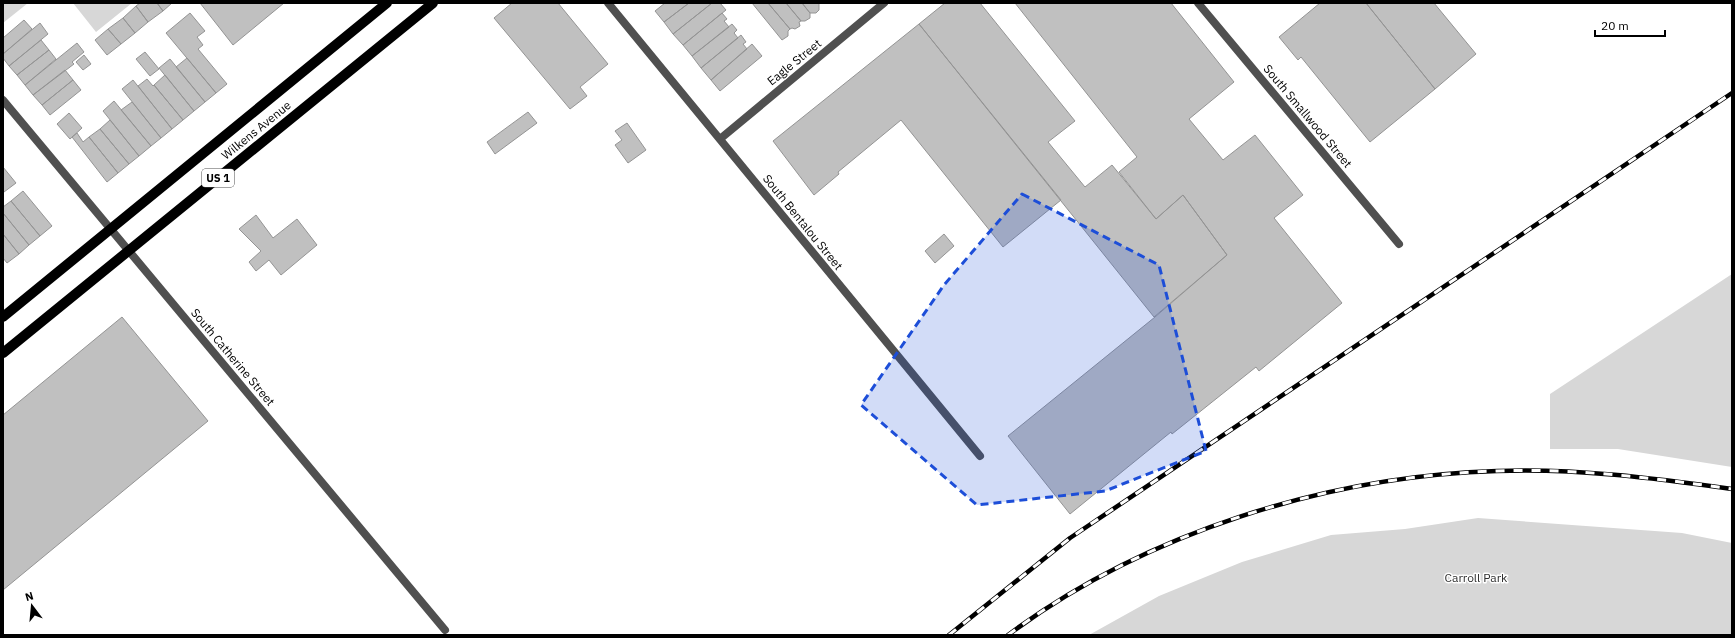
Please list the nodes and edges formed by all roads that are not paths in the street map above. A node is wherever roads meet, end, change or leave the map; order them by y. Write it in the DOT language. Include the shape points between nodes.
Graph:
graph roads {
  1 [pos="387,3"];
  2 [pos="433,3"];
  3 [pos="608,3"];
  4 [pos="884,3"];
  5 [pos="1198,3"];
  6 [pos="3,100"];
  7 [pos="720,139"];
  8 [pos="110,229"];
  9 [pos="1399,244"];
  10 [pos="128,250"];
  11 [pos="3,317"];
  12 [pos="3,353"];
  13 [pos="980,456"];
  14 [pos="445,630"];
  1 -- 8 [label="main road, Wilkens Avenue / US 1"];
  2 -- 10 [label="main road, Wilkens Avenue / US 1"];
  3 -- 7 [label="street, South Bentalou Street"];
  4 -- 7 [label="street, Eagle Street"];
  5 -- 9 [label="street, South Smallwood Street"];
  6 -- 8 [label="street, South Catherine Street"];
  7 -- 13 [label="street, South Bentalou Street"];
  8 -- 10 [label="street, South Catherine Street"];
  8 -- 11 [label="main road, Wilkens Avenue / US 1"];
  10 -- 12 [label="main road, Wilkens Avenue / US 1"];
  10 -- 14 [label="street, South Catherine Street"];
}
